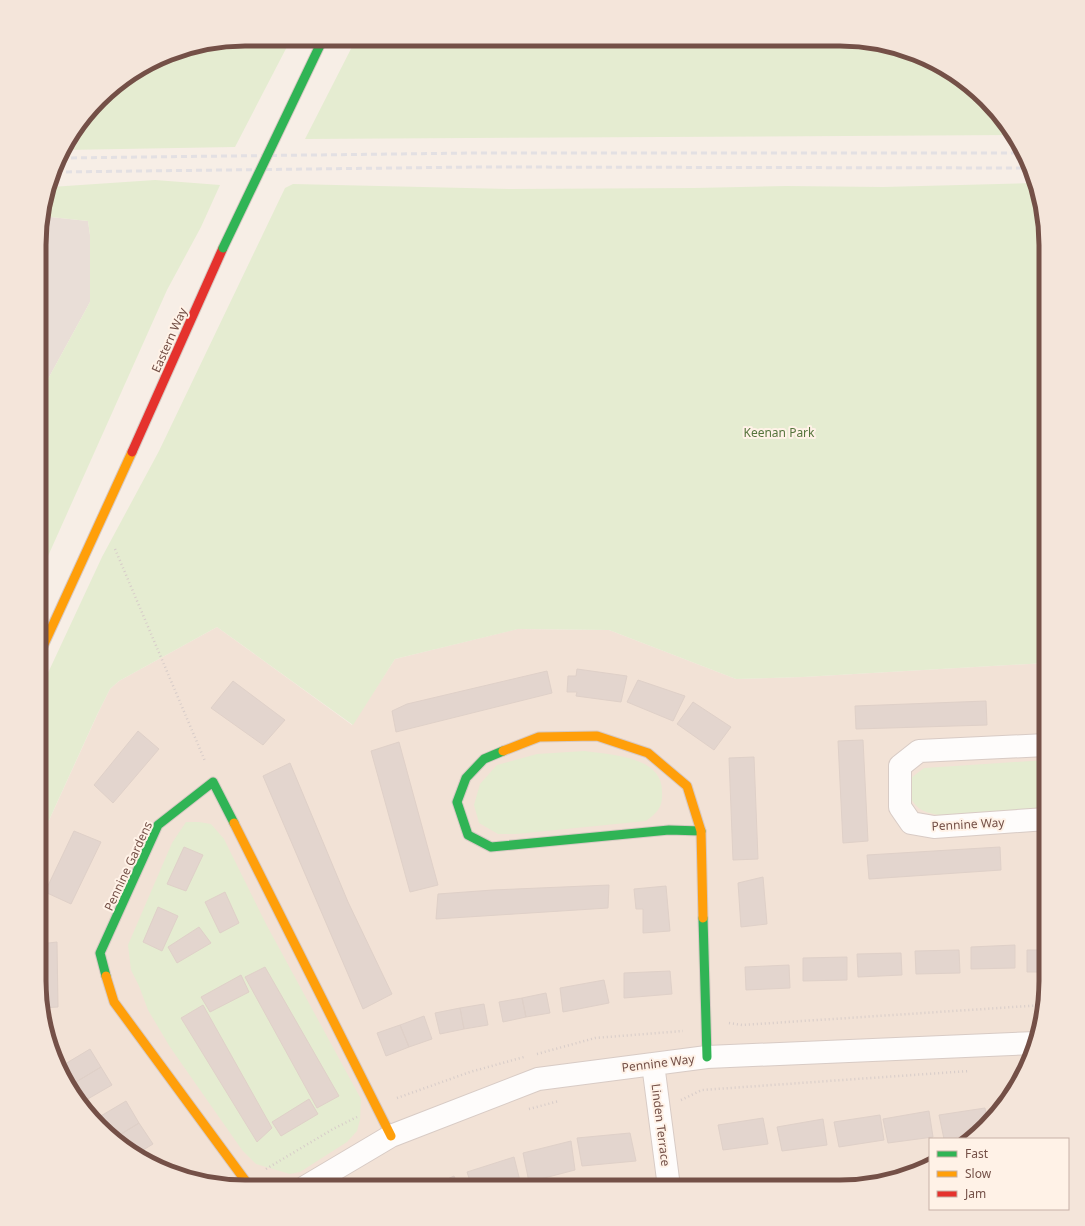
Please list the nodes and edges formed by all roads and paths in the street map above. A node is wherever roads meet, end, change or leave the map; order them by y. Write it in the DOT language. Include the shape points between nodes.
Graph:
graph roads {
  1 [pos="320,46"];
  2 [pos="95,535"];
  3 [pos="46,640"];
  4 [pos="1039,745"];
  5 [pos="213,782"];
  6 [pos="1039,820"];
  7 [pos="701,831"];
  8 [pos="1029,1043"];
  9 [pos="707,1057"];
  10 [pos="653,1064"];
  11 [pos="391,1136"];
  12 [pos="245,1180"];
  13 [pos="317,1180"];
  14 [pos="668,1180"];
  1 -- 2 [label="street, Eastern Way, bridge" via="223,248"];
  2 -- 3 [label="street, Eastern Way"];
  2 -- 5 [label="path" via="112,543"];
  4 -- 6 [label="street, Pennine Way" via="919,751 900,766 900,807 911,824 934,827"];
  5 -- 11 [label="street"];
  5 -- 12 [label="street, Pennine Gardens" via="158,825 100,953 114,1002"];
  7 -- 7 [label="street" via="687,786 648,753 596,736 539,737 484,759 466,778 457,802 468,835 491,847 669,830"];
  7 -- 9 [label="street"];
  8 -- 9 [label="street, Pennine Way"];
  9 -- 10 [label="street, Pennine Way"];
  10 -- 11 [label="street, Pennine Way" via="538,1079"];
  10 -- 14 [label="street, Linden Terrace"];
  11 -- 13 [label="street, Pennine Way"];
}
